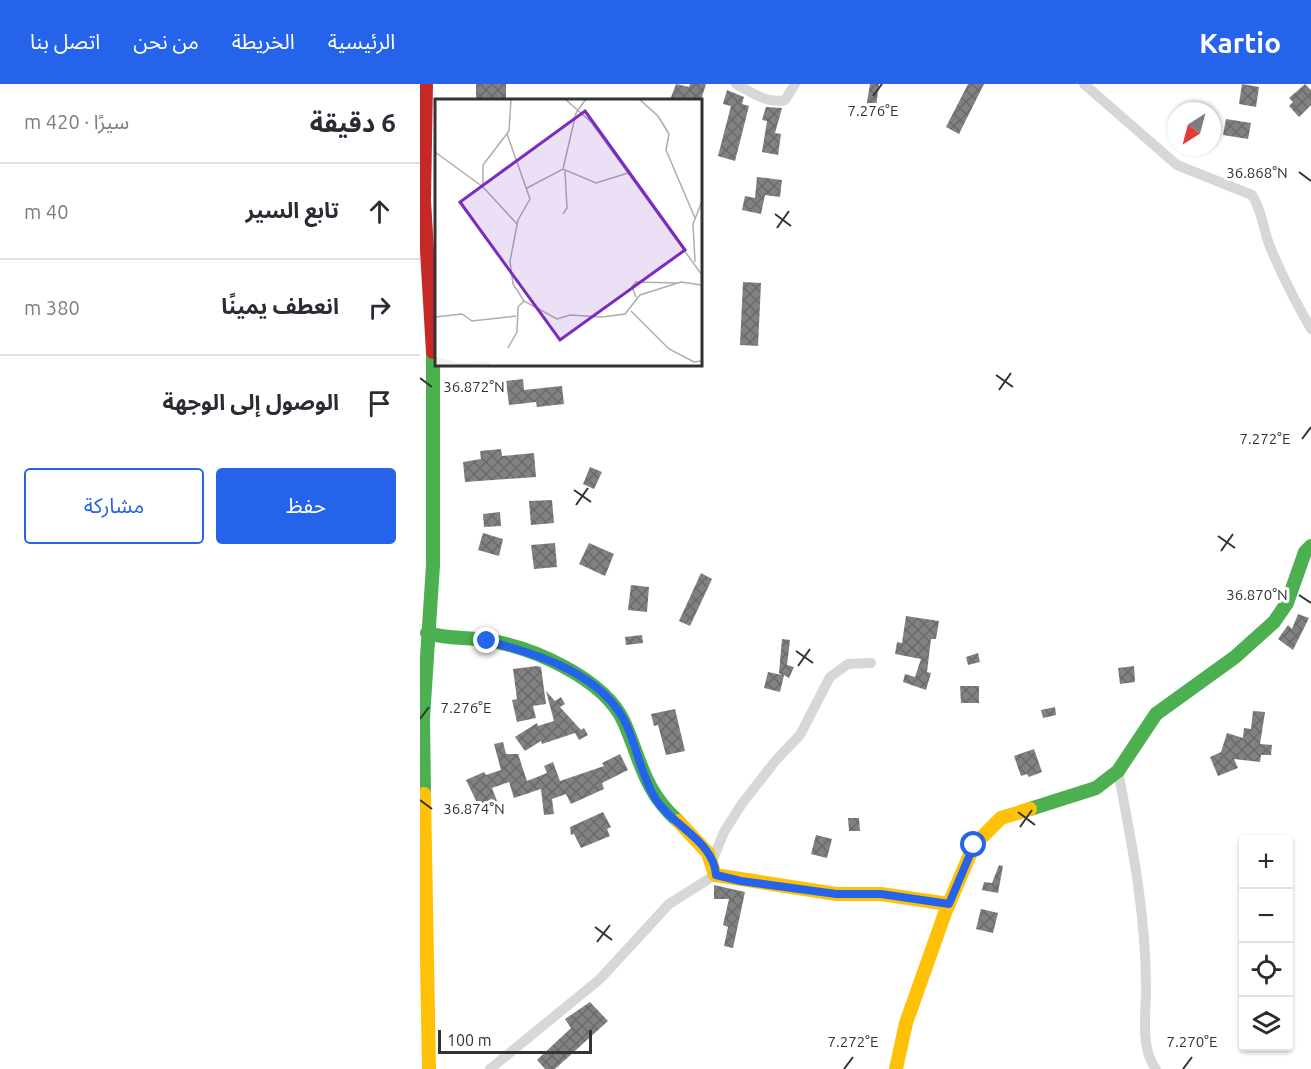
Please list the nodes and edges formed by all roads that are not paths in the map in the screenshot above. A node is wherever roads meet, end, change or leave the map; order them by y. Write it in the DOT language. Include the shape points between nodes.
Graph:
graph roads {
  1 [pos="426,84"];
  2 [pos="736,84"];
  3 [pos="795,84"];
  4 [pos="1084,84"];
  5 [pos="1311,329"];
  6 [pos="1311,546"];
  7 [pos="427,633"];
  8 [pos="871,663"];
  9 [pos="1118,771"];
  10 [pos="713,859"];
  11 [pos="716,875"];
  12 [pos="949,904"];
  13 [pos="1150,1066"];
  14 [pos="429,1069"];
  15 [pos="490,1069"];
  16 [pos="896,1069"];
  1 -- 7 [label="street" via="424,200 434,370 433,565"];
  2 -- 3 [label="street" via="777,102 785,100"];
  4 -- 5 [label="street" via="1177,165 1252,195 1278,264"];
  6 -- 9 [label="street" via="1305,552 1287,603 1274,622 1235,657 1156,714"];
  7 -- 10 [label="street" via="511,647 577,675 611,698 655,799"];
  7 -- 14 [label="street" via="423,718"];
  8 -- 10 [label="street" via="848,664 830,677 800,735 741,805"];
  9 -- 12 [label="street" via="1096,788 1001,819 974,845"];
  9 -- 13 [label="street" via="1146,935 1146,1041"];
  10 -- 11 [label="street"];
  11 -- 12 [label="street" via="836,894 881,894"];
  11 -- 15 [label="street" via="669,904 600,979"];
  12 -- 16 [label="street" via="906,1023"];
}
